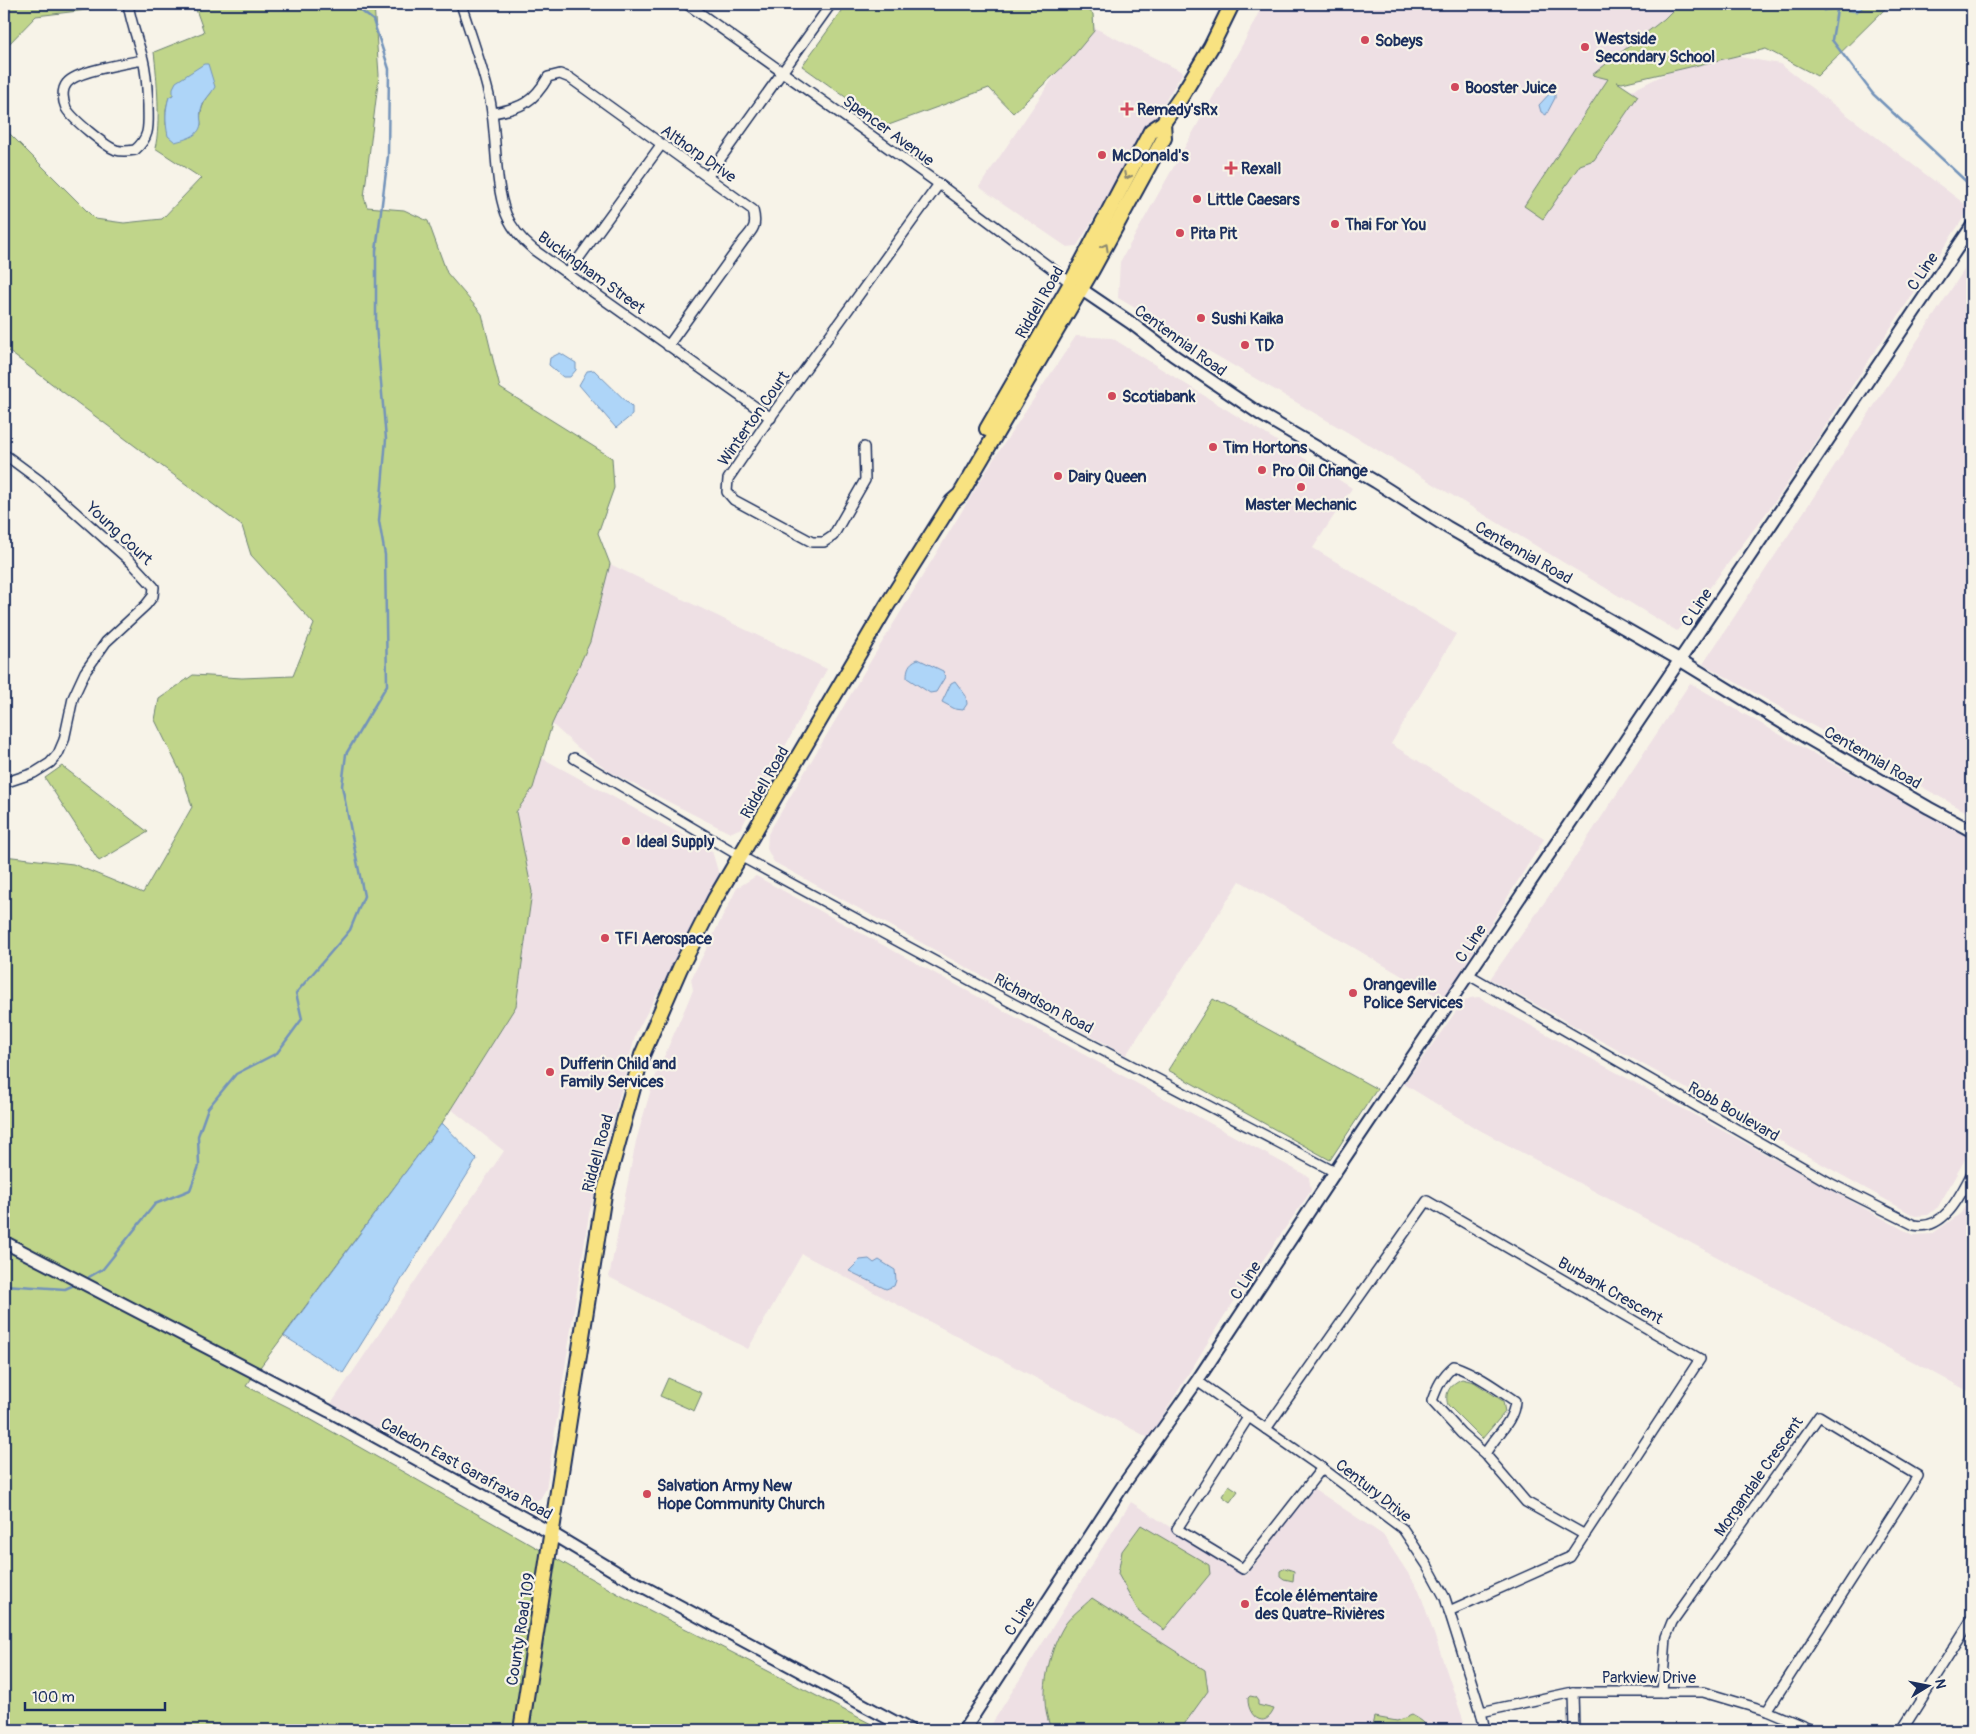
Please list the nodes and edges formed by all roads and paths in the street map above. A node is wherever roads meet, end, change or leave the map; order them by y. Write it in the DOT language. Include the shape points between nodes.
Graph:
graph roads {
  1 [pos="128,4"];
  2 [pos="461,4"];
  3 [pos="687,4"];
  4 [pos="831,4"];
  5 [pos="1232,4"];
  6 [pos="143,60"];
  7 [pos="783,72"];
  8 [pos="492,114"];
  9 [pos="661,145"];
  10 [pos="708,176"];
  11 [pos="939,184"];
  12 [pos="1972,226"];
  13 [pos="568,273"];
  14 [pos="1076,286"];
  15 [pos="668,346"];
  16 [pos="771,418"];
  17 [pos="864,447"];
  18 [pos="4,454"];
  19 [pos="1680,660"];
  20 [pos="574,758"];
  21 [pos="5,781"];
  22 [pos="1972,831"];
  23 [pos="740,856"];
  24 [pos="1468,975"];
  25 [pos="1335,1172"];
  26 [pos="1972,1173"];
  27 [pos="4,1242"];
  28 [pos="1197,1381"];
  29 [pos="1248,1416"];
  30 [pos="1266,1429"];
  31 [pos="1485,1454"];
  32 [pos="1322,1468"];
  33 [pos="551,1533"];
  34 [pos="1585,1535"];
  35 [pos="1449,1611"];
  36 [pos="1972,1619"];
  37 [pos="1573,1692"];
  38 [pos="1662,1692"];
  39 [pos="1767,1711"];
  40 [pos="1481,1712"];
  41 [pos="521,1730"];
  42 [pos="910,1730"];
  43 [pos="964,1730"];
  44 [pos="1485,1730"];
  45 [pos="1574,1730"];
  46 [pos="1812,1730"];
  47 [pos="1902,1730"];
  1 -- 6 [label="street"];
  2 -- 8 [label="street, Buckingham Street"];
  3 -- 7 [label="street, Spencer Avenue"];
  4 -- 7 [label="street"];
  5 -- 14 [label="main road, Riddell Road" via="1211,47 1163,122 1164,138 1092,270"];
  6 -- 6 [label="street" via="77,75 67,83 63,92 67,110 117,151 135,150 145,142 148,128 147,76"];
  7 -- 10 [label="street"];
  7 -- 11 [label="street, Spencer Avenue"];
  8 -- 9 [label="street, Althorp Drive" via="530,100 540,92 548,77 560,74"];
  8 -- 13 [label="street, Buckingham Street" via="506,214 523,241"];
  9 -- 10 [label="street, Althorp Drive"];
  9 -- 13 [label="street"];
  10 -- 15 [label="street, Althorp Drive" via="753,210 756,221"];
  11 -- 14 [label="street, Spencer Avenue"];
  11 -- 16 [label="street, Winterton Court"];
  12 -- 19 [label="street, C Line"];
  13 -- 15 [label="street, Buckingham Street"];
  14 -- 19 [label="street, Centennial Road" via="1260,414 1447,527"];
  14 -- 23 [label="main road, Riddell Road" via="960,495 952,502 886,607"];
  15 -- 16 [label="street, Buckingham Street"];
  16 -- 17 [label="street, Winterton Court" via="728,479 727,492 734,500 812,542 824,542 833,536 865,480"];
  18 -- 21 [label="street, Young Court" via="39,480 131,562 154,587 153,596 146,606 106,642 85,672 73,698 58,754 34,773"];
  19 -- 22 [label="street, Centennial Road" via="1818,744"];
  19 -- 24 [label="street, C Line"];
  20 -- 23 [label="street, Richardson Road"];
  23 -- 25 [label="street, Richardson Road"];
  23 -- 33 [label="main road, Riddell Road" via="680,968 642,1054 604,1194"];
  24 -- 25 [label="street, C Line"];
  24 -- 26 [label="street, Robb Boulevard" via="1830,1183 1914,1225 1924,1227 1941,1219 1956,1202"];
  25 -- 28 [label="street, C Line"];
  27 -- 33 [label="street, Caledon East Garafraxa Road" via="329,1410"];
  28 -- 29 [label="street, Century Drive"];
  28 -- 43 [label="street, C Line" via="1124,1484"];
  29 -- 30 [label="street, Century Drive"];
  29 -- 32 [label="street" via="1176,1529 1243,1569"];
  30 -- 32 [label="street, Century Drive"];
  30 -- 34 [label="street, Burbank Crescent" via="1427,1202 1700,1359"];
  31 -- 31 [label="street" via="1506,1425 1515,1401 1487,1382 1454,1366 1437,1387 1432,1401"];
  31 -- 34 [label="street" via="1526,1502"];
  32 -- 35 [label="street, Century Drive" via="1403,1529 1427,1565"];
  33 -- 41 [label="main road, County Road 109"];
  33 -- 42 [label="street, Caledon East Garafraxa Road" via="616,1572"];
  34 -- 35 [label="street, Burbank Crescent" via="1570,1557"];
  35 -- 40 [label="street, Century Drive"];
  36 -- 47 [label="street"];
  37 -- 38 [label="street, Parkview Drive"];
  37 -- 40 [label="street, Parkview Drive"];
  37 -- 45 [label="street"];
  38 -- 39 [label="street, Parkview Drive" via="1703,1692"];
  38 -- 39 [label="street, Morgandale Crescent" via="1666,1638 1672,1622 1819,1416 1918,1476"];
  39 -- 46 [label="street, Parkview Drive"];
  40 -- 44 [label="street, Century Drive"];
}
